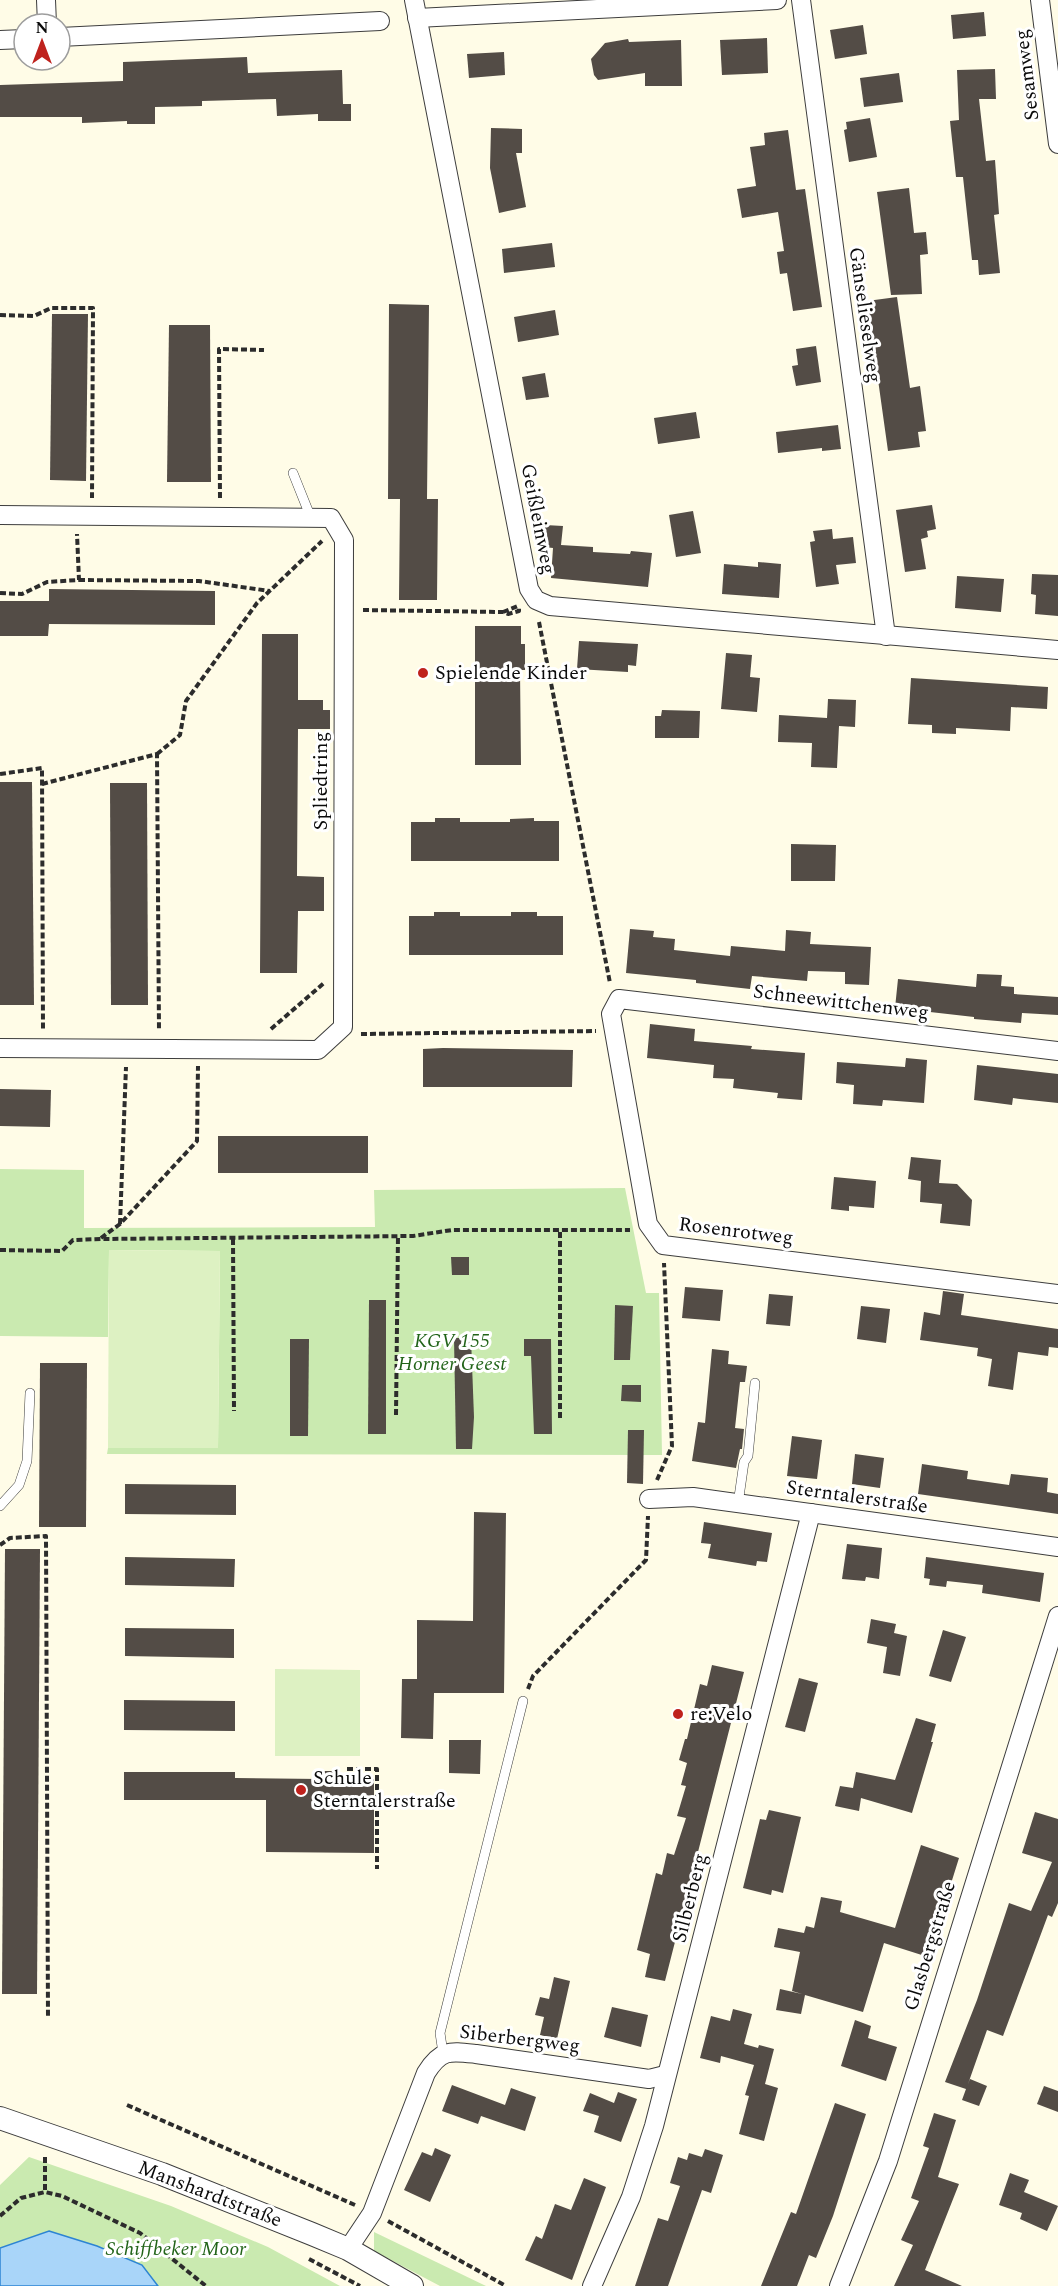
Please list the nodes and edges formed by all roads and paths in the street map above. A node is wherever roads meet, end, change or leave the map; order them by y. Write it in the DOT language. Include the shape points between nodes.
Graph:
graph roads {
  1 [pos="777,0"];
  2 [pos="801,0"];
  3 [pos="1040,0"];
  4 [pos="416,9"];
  5 [pos="380,21"];
  6 [pos="72,36"];
  7 [pos="1058,144"];
  8 [pos="0,315"];
  9 [pos="264,350"];
  10 [pos="293,473"];
  11 [pos="0,515"];
  12 [pos="84,515"];
  13 [pos="220,517"];
  14 [pos="311,518"];
  15 [pos="336,527"];
  16 [pos="80,580"];
  17 [pos="270,591"];
  18 [pos="0,593"];
  19 [pos="536,600"];
  20 [pos="344,610"];
  21 [pos="503,612"];
  22 [pos="886,636"];
  23 [pos="1058,650"];
  24 [pos="157,754"];
  25 [pos="0,774"];
  26 [pos="42,784"];
  27 [pos="343,968"];
  28 [pos="619,999"];
  29 [pos="615,1031"];
  30 [pos="336,1035"];
  31 [pos="0,1048"];
  32 [pos="44,1049"];
  33 [pos="127,1049"];
  34 [pos="159,1049"];
  35 [pos="199,1049"];
  36 [pos="247,1049"];
  37 [pos="1058,1051"];
  38 [pos="120,1224"];
  39 [pos="561,1230"];
  40 [pos="631,1230"];
  41 [pos="398,1236"];
  42 [pos="100,1239"];
  43 [pos="233,1239"];
  44 [pos="663,1245"];
  45 [pos="0,1250"];
  46 [pos="1058,1294"];
  47 [pos="755,1383"];
  48 [pos="30,1393"];
  49 [pos="234,1411"];
  50 [pos="396,1415"];
  51 [pos="560,1418"];
  52 [pos="649,1499"];
  53 [pos="738,1503"];
  54 [pos="0,1506"];
  55 [pos="811,1513"];
  56 [pos="0,1545"];
  57 [pos="1058,1547"];
  58 [pos="1058,1616"];
  59 [pos="524,1701"];
  60 [pos="347,1769"];
  61 [pos="378,1869"];
  62 [pos="48,2018"];
  63 [pos="443,2053"];
  64 [pos="666,2075"];
  65 [pos="127,2105"];
  66 [pos="0,2118"];
  67 [pos="45,2151"];
  68 [pos="45,2192"];
  69 [pos="372,2213"];
  70 [pos="0,2216"];
  71 [pos="348,2249"];
  72 [pos="206,2286"];
  73 [pos="412,2286"];
  74 [pos="506,2286"];
  75 [pos="592,2286"];
  76 [pos="839,2286"];
  1 -- 4 [label="street"];
  2 -- 22 [label="street, Gänselieselweg"];
  3 -- 7 [label="street, Sesamweg"];
  4 -- 19 [label="street, Geißleinweg" via="529,589"];
  5 -- 6 [label="street"];
  8 -- 12 [label="path" via="34,316 51,308 93,308"];
  9 -- 13 [label="path" via="219,349"];
  10 -- 14 [label="lane"];
  11 -- 12 [label="street"];
  12 -- 13 [label="street"];
  12 -- 16 [label="path"];
  13 -- 14 [label="street"];
  14 -- 15 [label="street" via="331,518"];
  15 -- 17 [label="path"];
  15 -- 20 [label="street, Spliedtring" via="344,540"];
  16 -- 17 [label="path" via="199,581"];
  16 -- 18 [label="path" via="47,582 22,594"];
  17 -- 24 [label="path" via="250,612 186,701 180,735"];
  19 -- 22 [label="street, Geißleinweg" via="550,606"];
  19 -- 28 [label="path" via="609,982"];
  20 -- 21 [label="path"];
  20 -- 27 [label="street, Spliedtring"];
  22 -- 23 [label="street, Geißleinweg"];
  24 -- 26 [label="path"];
  24 -- 34 [label="path"];
  25 -- 26 [label="path" via="42,768"];
  26 -- 32 [label="path"];
  27 -- 30 [label="street, Spliedtring" via="343,1027"];
  27 -- 36 [label="path"];
  28 -- 29 [label="street, Rosenrotweg" via="611,1014"];
  28 -- 37 [label="street, Schneewittchenweg"];
  29 -- 30 [label="path"];
  29 -- 44 [label="street, Rosenrotweg" via="648,1224"];
  30 -- 36 [label="street" via="318,1050"];
  31 -- 32 [label="street"];
  32 -- 33 [label="street"];
  33 -- 34 [label="street"];
  33 -- 38 [label="path"];
  34 -- 35 [label="street"];
  35 -- 36 [label="street"];
  35 -- 38 [label="path" via="197,1141"];
  38 -- 42 [label="path"];
  39 -- 40 [label="path"];
  39 -- 41 [label="path" via="452,1230"];
  39 -- 51 [label="path"];
  41 -- 43 [label="path"];
  41 -- 50 [label="path"];
  42 -- 43 [label="path"];
  42 -- 45 [label="path" via="73,1240 62,1251"];
  43 -- 49 [label="path"];
  44 -- 46 [label="street, Rosenrotweg"];
  44 -- 52 [label="path" via="672,1446"];
  47 -- 53 [label="lane" via="748,1456"];
  48 -- 54 [label="lane" via="27,1461 19,1485"];
  52 -- 53 [label="street, Sterntalerstraße" via="693,1497"];
  52 -- 59 [label="path" via="646,1560 533,1676"];
  53 -- 55 [label="street, Sterntalerstraße"];
  55 -- 57 [label="street, Sterntalerstraße"];
  55 -- 64 [label="street, Silberberg"];
  56 -- 62 [label="path" via="10,1538 46,1536"];
  58 -- 76 [label="street, Glasbergstraße" via="888,2162"];
  59 -- 63 [label="lane" via="440,2033"];
  60 -- 61 [label="path" via="377,1769"];
  63 -- 64 [label="street, Siberbergweg" via="457,2051 649,2079"];
  63 -- 69 [label="street, Siberbergweg" via="426,2073"];
  64 -- 75 [label="street, Silberberg" via="631,2197"];
  65 -- 69 [label="path"];
  66 -- 71 [label="street, Manshardtstraße" via="162,2174"];
  67 -- 68 [label="path"];
  68 -- 70 [label="path" via="21,2198"];
  68 -- 72 [label="path" via="62,2196 140,2233"];
  69 -- 71 [label="street, Siberbergweg"];
  69 -- 74 [label="path"];
  71 -- 73 [label="street, Manshardtstraße"];
}
